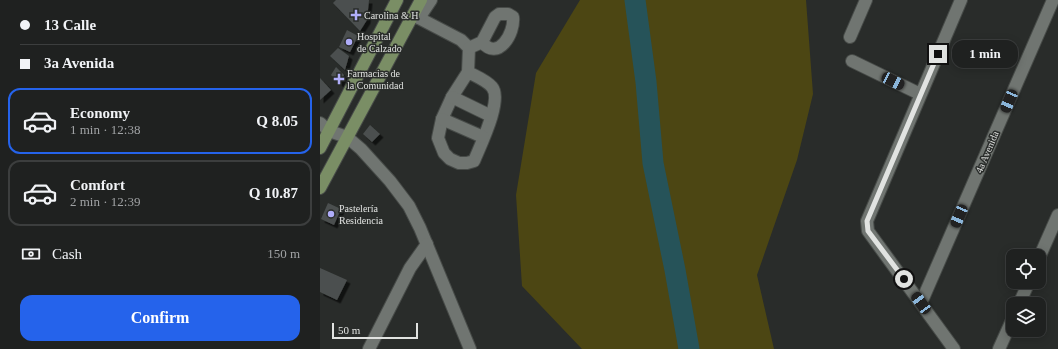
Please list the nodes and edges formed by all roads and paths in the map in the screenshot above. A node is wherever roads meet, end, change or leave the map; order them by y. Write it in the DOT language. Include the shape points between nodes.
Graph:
graph roads {
  1 [pos="397,0"];
  2 [pos="421,0"];
  3 [pos="431,0"];
  4 [pos="866,0"];
  5 [pos="961,0"];
  6 [pos="1053,0"];
  7 [pos="416,17"];
  8 [pos="850,37"];
  9 [pos="482,42"];
  10 [pos="469,48"];
  11 [pos="852,61"];
  12 [pos="468,72"];
  13 [pos="920,94"];
  14 [pos="452,97"];
  15 [pos="491,116"];
  16 [pos="442,119"];
  17 [pos="320,123"];
  18 [pos="329,131"];
  19 [pos="483,137"];
  20 [pos="347,138"];
  21 [pos="320,148"];
  22 [pos="320,188"];
  23 [pos="1058,215"];
  24 [pos="427,244"];
  25 [pos="1043,249"];
  26 [pos="921,303"];
  27 [pos="1006,334"];
  28 [pos="369,349"];
  29 [pos="470,349"];
  30 [pos="954,349"];
  31 [pos="999,349"];
  1 -- 18 [label="main road"];
  2 -- 7 [label="main road"];
  3 -- 7 [label="street"];
  4 -- 8 [label="street"];
  5 -- 13 [label="street"];
  6 -- 26 [label="street, 4a Avenida"];
  7 -- 10 [label="street" via="461,40"];
  7 -- 20 [label="main road"];
  9 -- 10 [label="street"];
  10 -- 12 [label="street"];
  11 -- 13 [label="street"];
  12 -- 14 [label="street"];
  12 -- 15 [label="street" via="492,87 495,102"];
  13 -- 26 [label="street" via="867,221 868,231"];
  14 -- 15 [label="street"];
  14 -- 16 [label="street"];
  15 -- 19 [label="street"];
  16 -- 19 [label="street"];
  16 -- 19 [label="street" via="438,138 444,152 450,159 459,163 474,161"];
  17 -- 18 [label="street"];
  18 -- 20 [label="street"];
  18 -- 21 [label="main road"];
  20 -- 22 [label="main road"];
  20 -- 24 [label="street" via="361,148 409,206"];
  23 -- 25 [label="street"];
  24 -- 28 [label="street" via="410,268"];
  24 -- 29 [label="street"];
  26 -- 30 [label="street"];
  27 -- 31 [label="street"];
}
